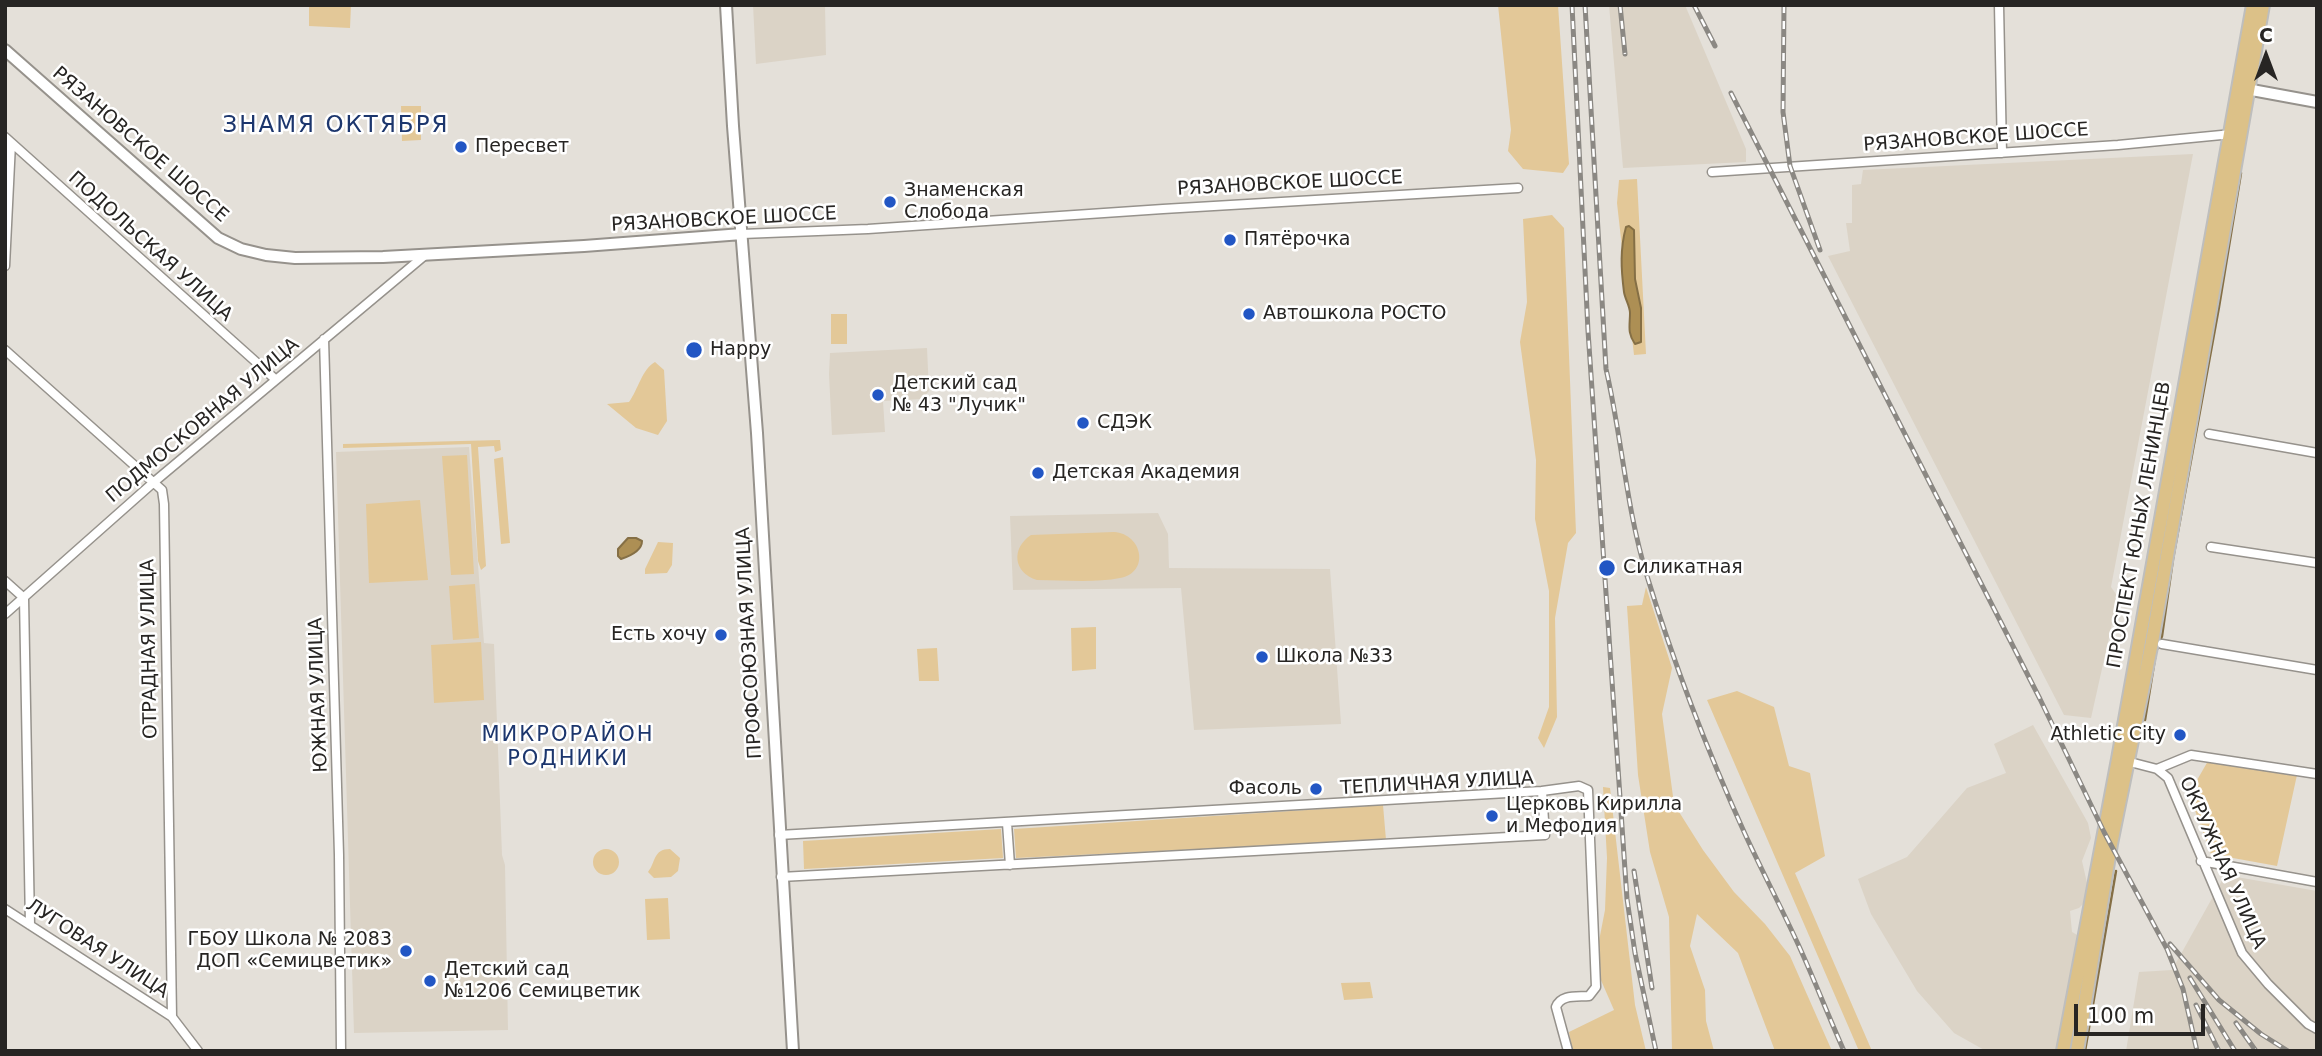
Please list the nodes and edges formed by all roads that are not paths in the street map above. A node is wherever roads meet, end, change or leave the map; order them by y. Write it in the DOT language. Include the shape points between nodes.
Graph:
graph roads {
  1 [pos="726,5"];
  2 [pos="1999,5"];
  3 [pos="2253,5"];
  4 [pos="2263,5"];
  5 [pos="5,50"];
  6 [pos="2243,88"];
  7 [pos="2317,102"];
  8 [pos="2236,134"];
  9 [pos="8,140"];
  10 [pos="2002,153"];
  11 [pos="1712,172"];
  12 [pos="1518,188"];
  13 [pos="742,234"];
  14 [pos="424,256"];
  15 [pos="5,267"];
  16 [pos="324,339"];
  17 [pos="5,350"];
  18 [pos="275,379"];
  19 [pos="2209,435"];
  20 [pos="2317,453"];
  21 [pos="154,482"];
  22 [pos="2211,547"];
  23 [pos="2317,564"];
  24 [pos="5,581"];
  25 [pos="24,598"];
  26 [pos="5,614"];
  27 [pos="2162,644"];
  28 [pos="2317,670"];
  29 [pos="2122,760"];
  30 [pos="2157,769"];
  31 [pos="2317,774"];
  32 [pos="1542,791"];
  33 [pos="1007,823"];
  34 [pos="779,835"];
  35 [pos="2201,861"];
  36 [pos="1010,865"];
  37 [pos="781,877"];
  38 [pos="2317,882"];
  39 [pos="5,909"];
  40 [pos="30,925"];
  41 [pos="172,1017"];
  42 [pos="2317,1029"];
  43 [pos="2064,1049"];
  44 [pos="198,1051"];
  45 [pos="341,1051"];
  46 [pos="793,1051"];
  47 [pos="1568,1051"];
  48 [pos="2077,1051"];
  1 -- 13 [label="main road, ПРОФСОЮЗНАЯ УЛИЦА"];
  2 -- 10 [label="street"];
  3 -- 6 [label="main road, ПРОСПЕКТ ЮНЫХ ЛЕНИНЦЕВ"];
  4 -- 6 [label="main road, ПРОСПЕКТ ЮНЫХ ЛЕНИНЦЕВ"];
  5 -- 14 [label="main road, РЯЗАНОВСКОЕ ШОССЕ" via="218,238 241,249 295,258"];
  6 -- 7 [label="main road"];
  6 -- 8 [label="main road, ПРОСПЕКТ ЮНЫХ ЛЕНИНЦЕВ"];
  8 -- 10 [label="street, РЯЗАНОВСКОЕ ШОССЕ"];
  8 -- 29 [label="main road, ПРОСПЕКТ ЮНЫХ ЛЕНИНЦЕВ" via="2152,642"];
  9 -- 15 [label="street"];
  9 -- 18 [label="street, ПОДОЛЬСКАЯ УЛИЦА"];
  10 -- 11 [label="street, РЯЗАНОВСКОЕ ШОССЕ"];
  12 -- 13 [label="street, РЯЗАНОВСКОЕ ШОССЕ"];
  13 -- 14 [label="main road, РЯЗАНОВСКОЕ ШОССЕ"];
  13 -- 34 [label="main road, ПРОФСОЮЗНАЯ УЛИЦА"];
  14 -- 16 [label="street, ПОДМОСКОВНАЯ УЛИЦА"];
  16 -- 18 [label="street, ПОДМОСКОВНАЯ УЛИЦА"];
  16 -- 45 [label="street, ЮЖНАЯ УЛИЦА"];
  17 -- 21 [label="street"];
  18 -- 21 [label="street, ПОДМОСКОВНАЯ УЛИЦА"];
  19 -- 20 [label="street"];
  21 -- 25 [label="street, ПОДМОСКОВНАЯ УЛИЦА"];
  21 -- 41 [label="street, ОТРАДНАЯ УЛИЦА" via="162,490 164,504"];
  22 -- 23 [label="street"];
  24 -- 25 [label="street"];
  25 -- 26 [label="street, ПОДМОСКОВНАЯ УЛИЦА"];
  25 -- 40 [label="street"];
  27 -- 28 [label="street"];
  29 -- 30 [label="street"];
  29 -- 43 [label="main road, ПРОСПЕКТ ЮНЫХ ЛЕНИНЦЕВ"];
  29 -- 48 [label="main road, ПРОСПЕКТ ЮНЫХ ЛЕНИНЦЕВ"];
  30 -- 31 [label="street" via="2191,755"];
  30 -- 35 [label="street, ОКРУЖНАЯ УЛИЦА" via="2168,778"];
  32 -- 33 [label="street, ТЕПЛИЧНАЯ УЛИЦА"];
  32 -- 36 [label="street, ТЕПЛИЧНАЯ УЛИЦА" via="1545,835"];
  32 -- 47 [label="street" via="1579,786 1588,790 1596,987 1589,996 1558,1001"];
  33 -- 34 [label="street, ТЕПЛИЧНАЯ УЛИЦА"];
  33 -- 36 [label="street"];
  34 -- 37 [label="main road, ПРОФСОЮЗНАЯ УЛИЦА"];
  35 -- 38 [label="street"];
  35 -- 42 [label="street, ОКРУЖНАЯ УЛИЦА" via="2242,953 2267,984"];
  36 -- 37 [label="street, ТЕПЛИЧНАЯ УЛИЦА"];
  37 -- 46 [label="main road, ПРОФСОЮЗНАЯ УЛИЦА"];
  39 -- 40 [label="street, ЛУГОВАЯ УЛИЦА"];
  40 -- 41 [label="street, ЛУГОВАЯ УЛИЦА"];
  41 -- 44 [label="street, ЛУГОВАЯ УЛИЦА"];
}
